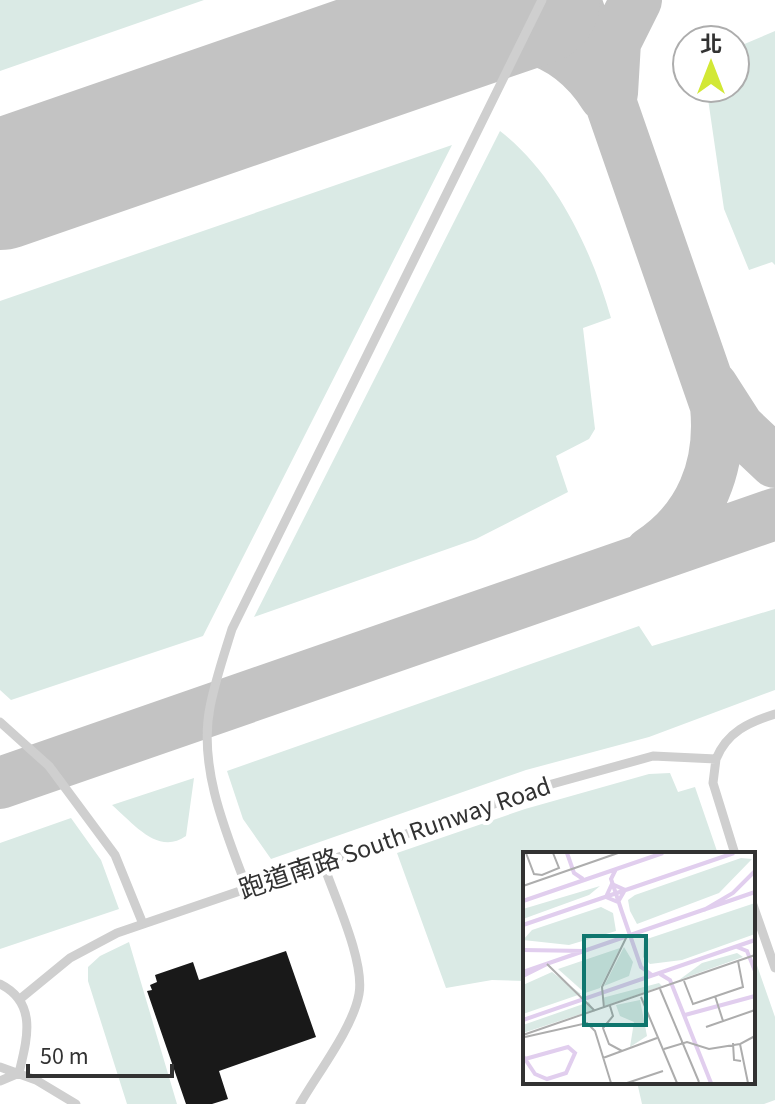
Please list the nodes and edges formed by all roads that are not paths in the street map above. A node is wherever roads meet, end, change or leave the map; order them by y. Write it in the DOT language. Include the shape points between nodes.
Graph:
graph roads {
  1 [pos="542,0"];
  2 [pos="775,714"];
  3 [pos="0,722"];
  4 [pos="716,759"];
  5 [pos="734,852"];
  6 [pos="323,863"];
  7 [pos="247,888"];
  8 [pos="755,911"];
  9 [pos="143,924"];
  10 [pos="775,968"];
  11 [pos="0,984"];
  12 [pos="20,999"];
  13 [pos="0,1067"];
  14 [pos="19,1073"];
  15 [pos="0,1081"];
  16 [pos="76,1104"];
  17 [pos="300,1104"];
  1 -- 7 [label="lane" via="232,629 209,710 211,772"];
  2 -- 4 [label="lane" via="738,729"];
  3 -- 9 [label="lane" via="49,766 115,855"];
  4 -- 5 [label="lane" via="713,783"];
  4 -- 6 [label="lane, 跑道南路 South Runway Road" via="653,756 517,794"];
  6 -- 7 [label="lane, 跑道南路 South Runway Road"];
  6 -- 17 [label="lane" via="356,963 359,994"];
  7 -- 9 [label="lane, 跑道南路 South Runway Road"];
  8 -- 10 [label="lane"];
  9 -- 12 [label="lane, 跑道南路 South Runway Road" via="93,944"];
  11 -- 12 [label="lane"];
  12 -- 14 [label="lane" via="28,1026"];
  13 -- 14 [label="lane"];
  14 -- 15 [label="lane"];
  14 -- 16 [label="lane"];
}
